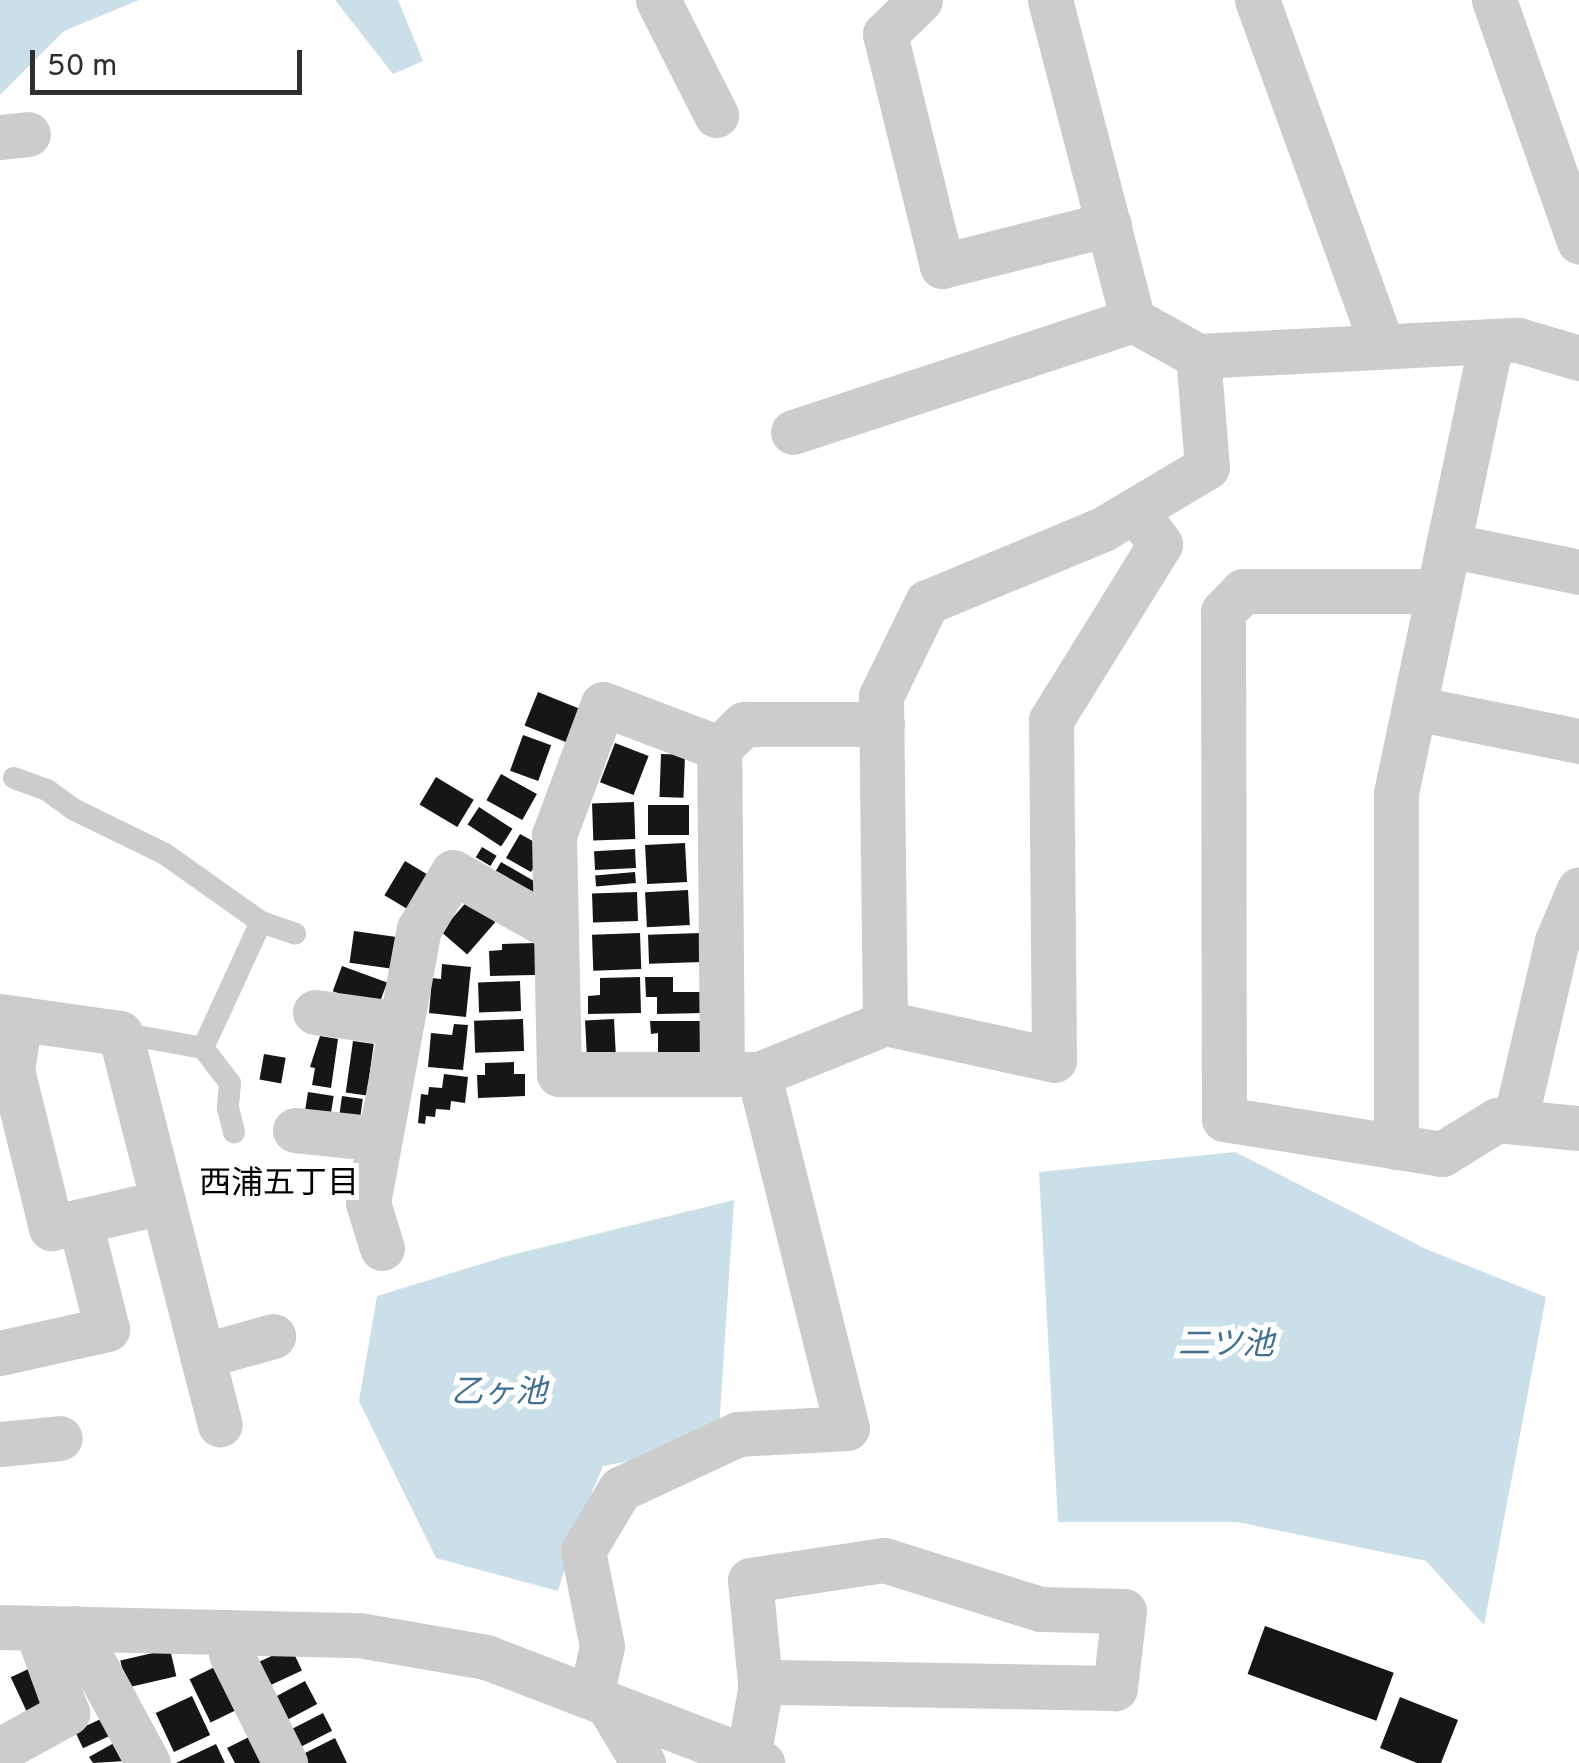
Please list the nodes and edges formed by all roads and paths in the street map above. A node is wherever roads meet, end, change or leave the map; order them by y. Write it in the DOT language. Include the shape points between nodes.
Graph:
graph roads {
  1 [pos="658,0"];
  2 [pos="920,0"];
  3 [pos="1050,0"];
  4 [pos="1257,0"];
  5 [pos="1494,0"];
  6 [pos="716,115"];
  7 [pos="1108,224"];
  8 [pos="1579,242"];
  9 [pos="1134,320"];
  10 [pos="1491,341"];
  11 [pos="1382,345"];
  12 [pos="1198,356"];
  13 [pos="1579,358"];
  14 [pos="793,432"];
  15 [pos="1136,510"];
  16 [pos="1448,545"];
  17 [pos="1579,572"];
  18 [pos="1439,590"];
  19 [pos="1414,708"];
  20 [pos="882,724"];
  21 [pos="1579,741"];
  22 [pos="719,748"];
  23 [pos="14,778"];
  24 [pos="1579,889"];
  25 [pos="261,922"];
  26 [pos="556,930"];
  27 [pos="294,934"];
  28 [pos="1568,942"];
  29 [pos="315,1012"];
  30 [pos="10,1017"];
  31 [pos="884,1023"];
  32 [pos="401,1024"];
  33 [pos="120,1033"];
  34 [pos="203,1048"];
  35 [pos="740,1074"];
  36 [pos="1515,1121"];
  37 [pos="1579,1128"];
  38 [pos="295,1130"];
  39 [pos="234,1132"];
  40 [pos="380,1140"];
  41 [pos="1396,1147"];
  42 [pos="163,1202"];
  43 [pos="80,1222"];
  44 [pos="382,1248"];
  45 [pos="273,1336"];
  46 [pos="0,1353"];
  47 [pos="202,1356"];
  48 [pos="220,1424"];
  49 [pos="60,1438"];
  50 [pos="0,1444"];
  51 [pos="37,1628"];
  52 [pos="228,1632"];
  53 [pos="760,1682"];
  54 [pos="599,1700"];
  55 [pos="0,1750"];
  56 [pos="755,1760"];
  57 [pos="148,1763"];
  58 [pos="285,1763"];
  59 [pos="643,1763"];
  1 -- 6 [label="street"];
  2 -- 7 [label="street" via="885,34 942,266"];
  3 -- 7 [label="street"];
  4 -- 11 [label="street"];
  5 -- 8 [label="street"];
  7 -- 9 [label="street"];
  9 -- 12 [label="street"];
  9 -- 14 [label="street"];
  10 -- 11 [label="street"];
  10 -- 13 [label="street" via="1518,340"];
  10 -- 16 [label="street"];
  11 -- 12 [label="street"];
  12 -- 15 [label="street" via="1206,467"];
  15 -- 20 [label="street" via="927,602 881,696"];
  15 -- 31 [label="street" via="1160,544 1051,720 1054,1060"];
  16 -- 17 [label="street"];
  16 -- 18 [label="street"];
  18 -- 19 [label="street"];
  18 -- 41 [label="street" via="1243,591 1223,612 1224,1119"];
  19 -- 21 [label="street"];
  19 -- 41 [label="street" via="1396,793"];
  20 -- 22 [label="street" via="744,724"];
  20 -- 31 [label="street"];
  22 -- 26 [label="street" via="603,704 554,836"];
  22 -- 35 [label="street"];
  23 -- 25 [label="lane" via="164,854"];
  24 -- 28 [label="street"];
  25 -- 27 [label="lane"];
  25 -- 34 [label="lane"];
  26 -- 32 [label="street" via="453,872 419,929"];
  26 -- 35 [label="street" via="559,1074"];
  28 -- 36 [label="street"];
  29 -- 32 [label="street"];
  30 -- 33 [label="street"];
  30 -- 43 [label="street" via="12,1070 52,1228"];
  31 -- 35 [label="street"];
  32 -- 40 [label="street"];
  33 -- 34 [label="lane"];
  33 -- 42 [label="street"];
  34 -- 39 [label="lane" via="230,1083"];
  35 -- 54 [label="street" via="847,1428 738,1434 620,1489 584,1552 602,1646"];
  36 -- 37 [label="street"];
  36 -- 41 [label="street" via="1497,1120 1442,1154"];
  38 -- 40 [label="street"];
  40 -- 44 [label="street" via="368,1203"];
  42 -- 43 [label="street"];
  42 -- 47 [label="street"];
  43 -- 46 [label="street" via="106,1330"];
  45 -- 47 [label="street"];
  47 -- 48 [label="street"];
  49 -- 50 [label="street"];
  51 -- 52 [label="street"];
  51 -- 55 [label="street" via="67,1712"];
  51 -- 57 [label="street"];
  52 -- 54 [label="street" via="360,1635 468,1654"];
  52 -- 58 [label="street" via="231,1654"];
  53 -- 53 [label="street" via="750,1580 884,1560 1040,1609 1124,1611 1115,1688"];
  53 -- 56 [label="street"];
  54 -- 56 [label="street"];
  54 -- 59 [label="street"];
}
